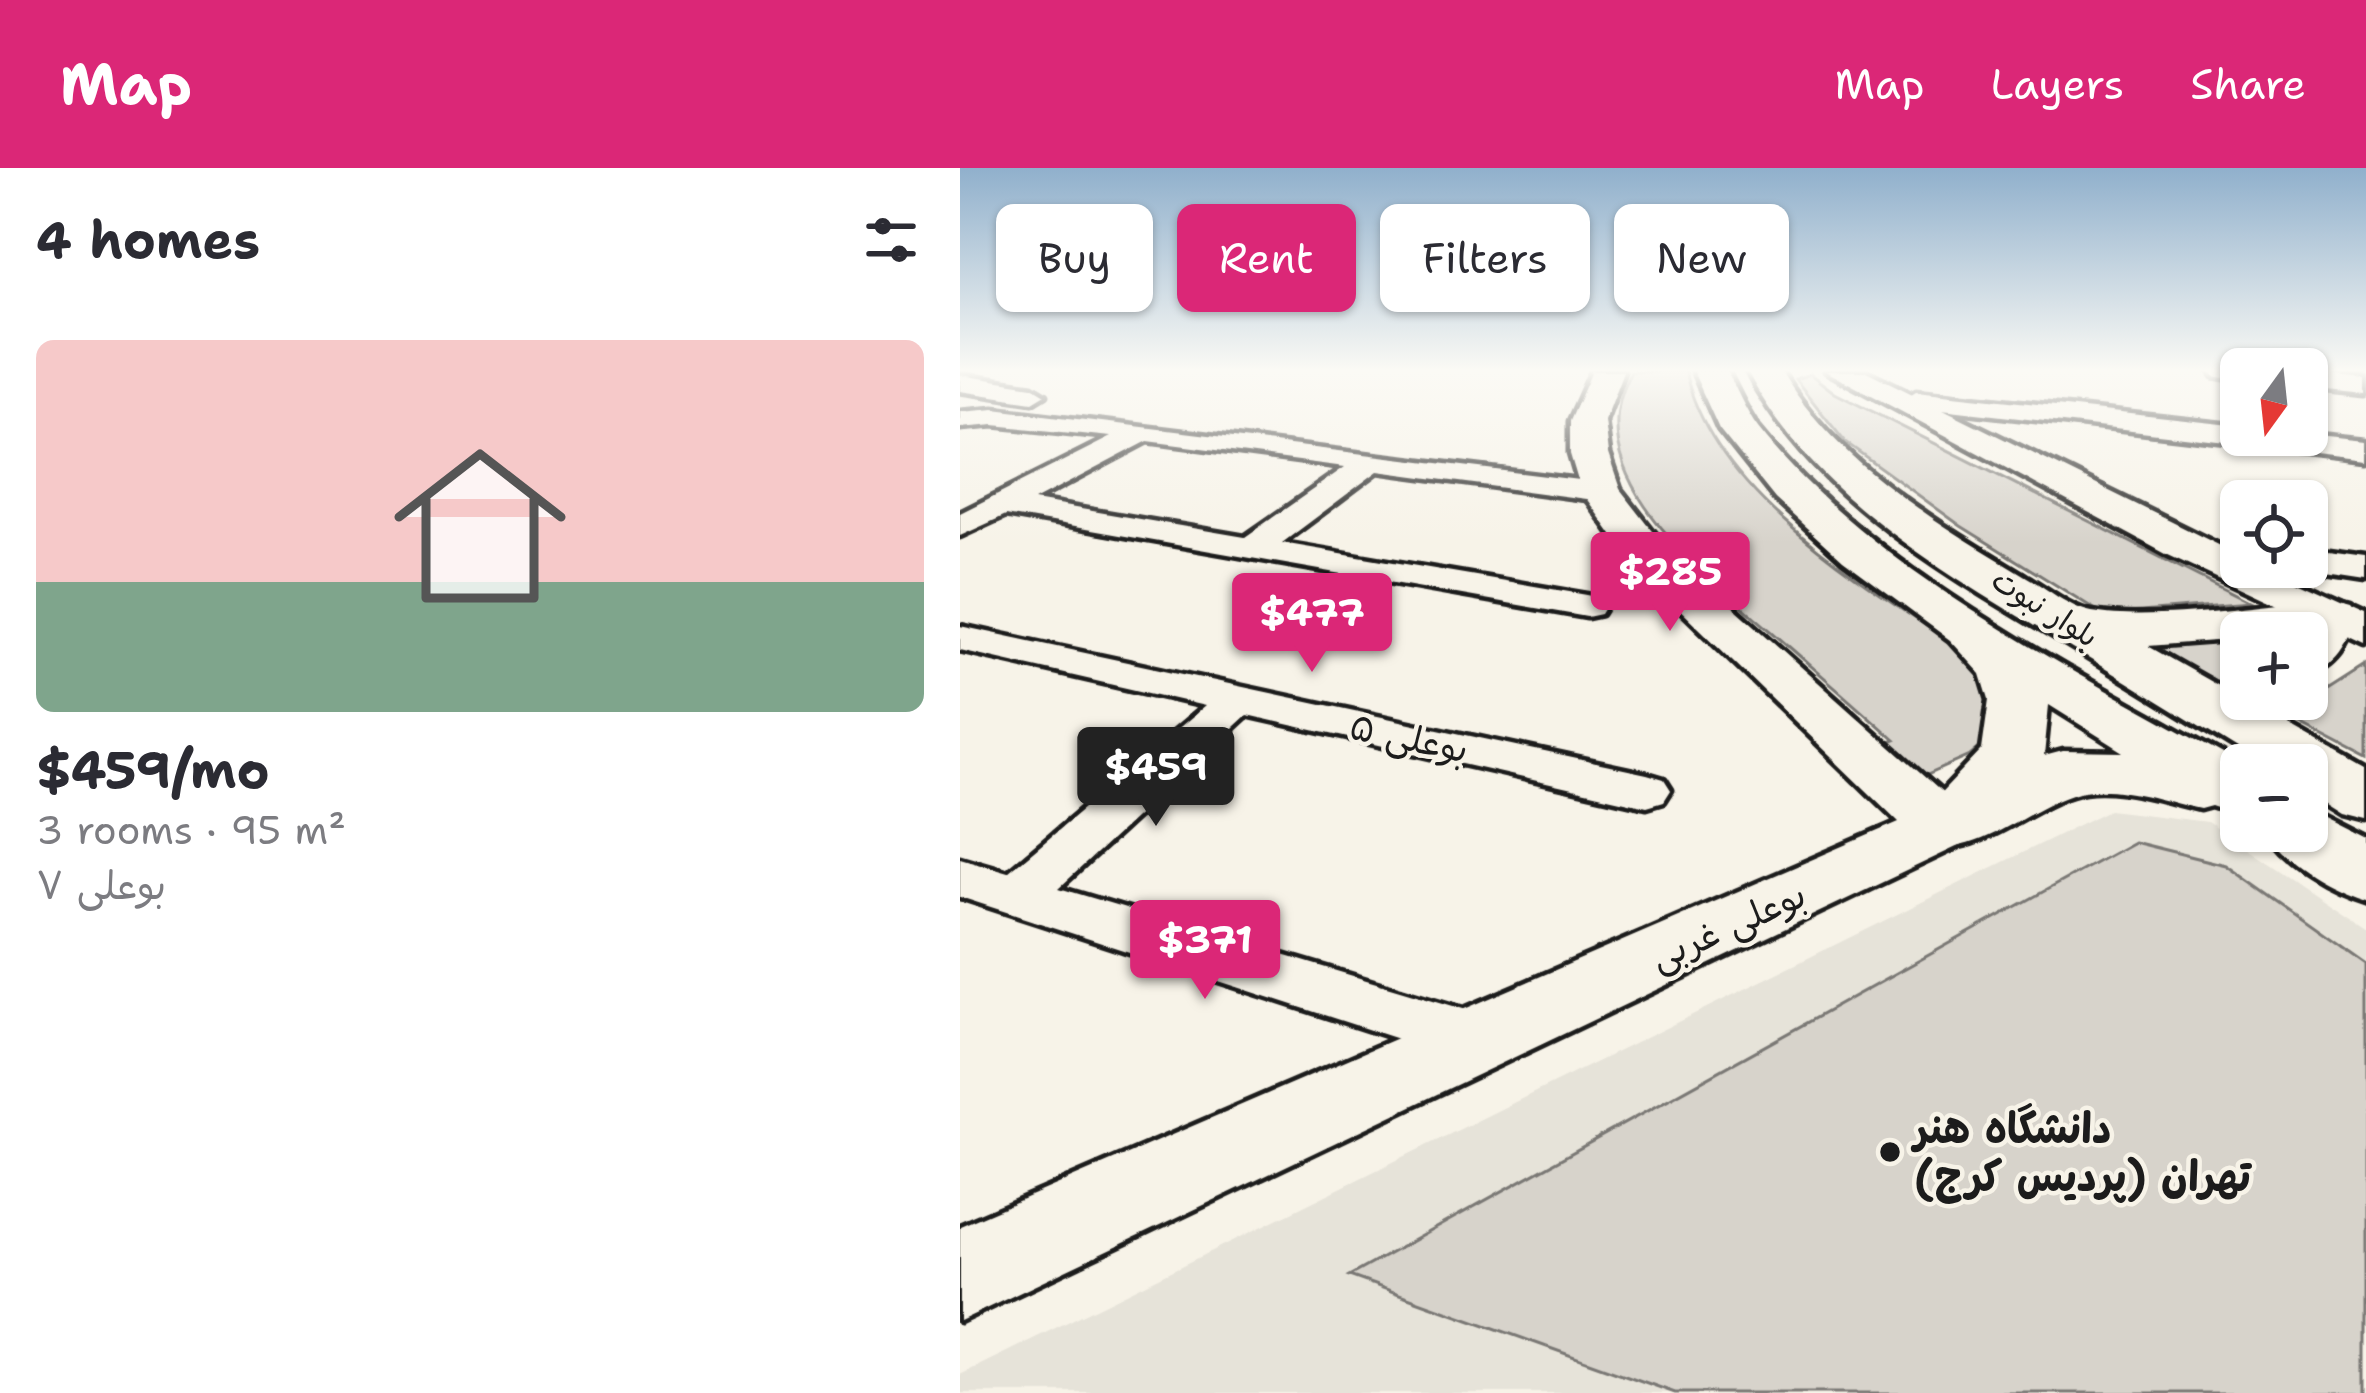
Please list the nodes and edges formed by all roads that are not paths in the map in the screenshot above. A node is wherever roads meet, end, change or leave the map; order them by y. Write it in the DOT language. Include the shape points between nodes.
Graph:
graph roads {
  1 [pos="1106,428"];
  2 [pos="1587,428"];
  3 [pos="1737,428"];
  4 [pos="1804,428"];
  5 [pos="1953,428"];
  6 [pos="2180,428"];
  7 [pos="1144,432"];
  8 [pos="2220,433"];
  9 [pos="2328,444"];
  10 [pos="2366,448"];
  11 [pos="1373,461"];
  12 [pos="1601,491"];
  13 [pos="1002,505"];
  14 [pos="960,526"];
  15 [pos="1252,548"];
  16 [pos="2328,563"];
  17 [pos="2366,568"];
  18 [pos="1587,606"];
  19 [pos="1957,622"];
  20 [pos="2072,625"];
  21 [pos="2335,635"];
  22 [pos="960,638"];
  23 [pos="1238,700"];
  24 [pos="2222,744"];
  25 [pos="2232,744"];
  26 [pos="2220,760"];
  27 [pos="2328,785"];
  28 [pos="1647,790"];
  29 [pos="2366,799"];
  30 [pos="1942,828"];
  31 [pos="2328,849"];
  32 [pos="2366,873"];
  33 [pos="960,877"];
  34 [pos="1018,894"];
  35 [pos="1478,1040"];
  36 [pos="960,1274"];
  1 -- 7 [label="street"];
  2 -- 12 [label="street"];
  3 -- 19 [label="main road, بلوار نبوت" via="1792,493"];
  4 -- 20 [label="main road, بلوار نبوت" via="1855,482"];
  5 -- 21 [label="street"];
  6 -- 8 [label="street"];
  7 -- 11 [label="street"];
  7 -- 13 [label="street"];
  9 -- 10 [label="street"];
  11 -- 12 [label="street"];
  11 -- 15 [label="street"];
  12 -- 30 [label="street" via="1647,553"];
  13 -- 14 [label="street"];
  13 -- 15 [label="street"];
  15 -- 18 [label="street"];
  16 -- 17 [label="street"];
  19 -- 24 [label="main road, بلوار نبوت"];
  19 -- 30 [label="main road" via="2008,668 2019,700 2012,758"];
  20 -- 21 [label="main road"];
  20 -- 25 [label="main road, بلوار نبوت"];
  22 -- 23 [label="street, بوعلی ۵"];
  23 -- 28 [label="street, بوعلی ۵"];
  23 -- 34 [label="street"];
  26 -- 30 [label="main road" via="2063,772"];
  27 -- 29 [label="main road, بلوار نبوت"];
  30 -- 35 [label="street, بوعلی غربی"];
  31 -- 32 [label="main road"];
  33 -- 34 [label="street"];
  34 -- 35 [label="street"];
  35 -- 36 [label="street, بوعلی غربی"];
}
